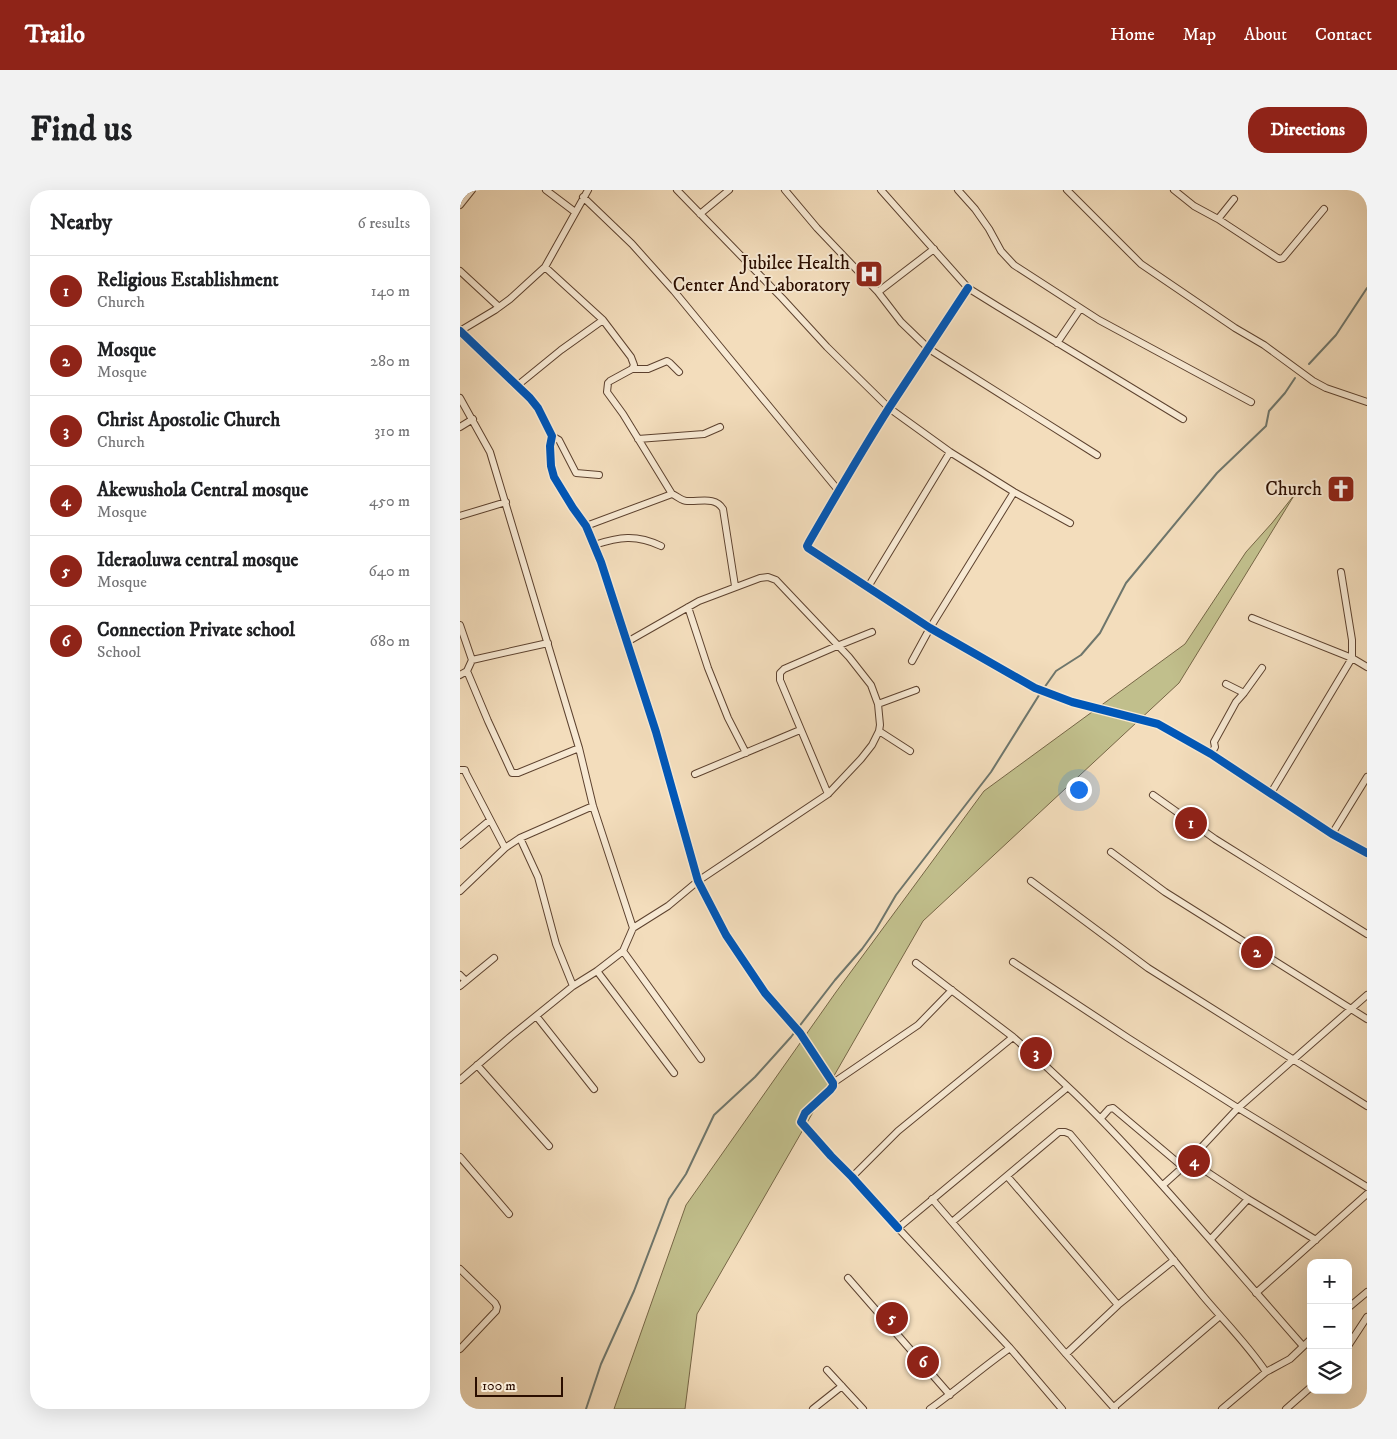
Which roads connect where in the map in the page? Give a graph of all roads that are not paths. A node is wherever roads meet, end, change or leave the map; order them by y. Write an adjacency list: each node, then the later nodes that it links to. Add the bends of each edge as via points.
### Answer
1 (472, 190): 13 (street)
2 (546, 190): 15 (street)
3 (588, 190): 11 (street)
4 (676, 190): 16 (street)
5 (728, 190): 16 (street)
6 (785, 190): 22 (street)
7 (881, 190): 18 (street)
8 (958, 190): 24 (street, via 975,208 1001,251 1014,265)
9 (1067, 190): 34 (street, via 1142,264 1313,381)
10 (1174, 190): 17 (street)
11 (583, 197): 15 (street); 45 (street, via 632,244 674,291)
12 (1234, 199): 17 (street)
13 (460, 205)
14 (1324, 209): 17 (street, via 1279,259)
15 (575, 212): 19 (street)
16 (700, 214): 35 (street)
17 (1218, 219)
18 (934, 249): 21 (street); 22 (street)
19 (545, 267): 23 (street); 25 (street)
20 (460, 270): 23 (street)
21 (968, 288): 27 (street); 28 (street)
22 (878, 292): 28 (street)
23 (499, 307): 26 (street)
24 (1080, 309): 27 (street); 33 (street)
25 (603, 320): 29 (street, via 631,357); 31 (street)
26 (460, 331): 31 (street)
27 (1058, 343): 37 (street)
28 (929, 349): 35 (street); 43 (street)
29 (632, 369): 30 (street, via 648,369 667,361); 41 (street, via 610,381 607,392)
30 (679, 372)
31 (518, 385): 40 (street, via 538,408)
32 (460, 398): 36 (street)
33 (1251, 402)
34 (1367, 402)
35 (889, 408): 42 (street); 45 (street)
36 (473, 419): 38 (street); 48 (street, via 490,452)
37 (1183, 419)
38 (460, 427)
39 (720, 427): 41 (street, via 704,434)
40 (552, 436): 44 (street, via 560,440 576,473); 51 (street, via 554,477)
41 (638, 439): 47 (street)
42 (950, 452): 46 (street); 56 (street)
43 (1098, 455)
44 (599, 475)
45 (838, 490): 56 (street, via 807,546)
46 (1014, 492): 50 (street); 60 (street)
47 (672, 494): 51 (street); 55 (street, via 685,501 709,500 720,504)
48 (506, 502): 49 (street); 62 (street)
49 (460, 516)
50 (1070, 522)
51 (586, 526): 52 (street)
52 (594, 545): 53 (street, via 631,537); 63 (street)
53 (660, 546)
54 (1341, 572): 65 (street)
55 (735, 586): 57 (street); 64 (street, via 760,578 776,580)
56 (868, 588): 60 (street)
57 (688, 607): 63 (street); 80 (street, via 708,668)
58 (1252, 618): 65 (street)
59 (460, 625): 66 (street)
60 (930, 628): 67 (street); 81 (street, via 1035,688 1072,702 1158,724)
61 (872, 632): 64 (street)
62 (548, 642): 66 (street); 78 (street)
63 (627, 642): 96 (street)
64 (837, 646): 75 (street, via 871,685); 76 (street, via 780,673)
65 (1352, 658): 68 (street); 85 (street)
66 (472, 660): 70 (street)
67 (912, 661)
68 (1367, 667)
69 (1262, 668): 74 (street)
70 (467, 671): 71 (street); 78 (street, via 512,773)
71 (460, 675)
72 (1226, 684): 74 (street)
73 (916, 690): 75 (street)
74 (1244, 693): 81 (street, via 1214,742)
75 (878, 704): 77 (street)
76 (800, 730): 80 (street); 86 (street)
77 (879, 731): 79 (street); 86 (street, via 861,759)
78 (579, 748): 88 (street)
79 (910, 751)
80 (746, 753): 83 (street)
81 (1212, 754): 85 (street)
82 (460, 770): 89 (street, via 465,770)
83 (696, 774)
84 (1367, 777): 90 (street)
85 (1271, 793): 90 (street)
86 (828, 794): 96 (street)
87 (1153, 795): 100 (street, via 1216,839)
88 (593, 806): 91 (street); 99 (street)
89 (490, 820): 92 (street); 93 (street)
90 (1332, 834): 95 (street)
91 (520, 838): 93 (street); 108 (street, via 538,877 556,944)
92 (460, 846)
93 (505, 848): 98 (street)
94 (1111, 852): 111 (street, via 1165,892)
95 (1367, 853)
96 (698, 880): 99 (street, via 668,906); 120 (street, via 726,935)
97 (1031, 881): 116 (street, via 1148,968)
98 (461, 887)
99 (633, 928): 101 (street)
100 (1367, 934)
101 (622, 951): 105 (street); 115 (street)
102 (494, 958): 107 (street)
103 (1013, 962): 124 (street)
104 (916, 963): 109 (street)
105 (597, 971): 108 (street); 118 (street)
106 (460, 975): 107 (street)
107 (463, 984)
108 (573, 986): 112 (street)
109 (952, 990): 114 (street); 120 (street, via 918,1025)
110 (1367, 995): 111 (street)
111 (1350, 1008): 113 (street); 116 (street)
112 (537, 1017): 117 (street); 122 (street)
113 (1367, 1019)
114 (1013, 1037): 121 (street); 131 (street, via 898,1131)
115 (701, 1059)
116 (1294, 1060): 123 (street); 124 (street)
117 (477, 1065): 119 (street); 126 (street)
118 (674, 1073)
119 (460, 1080)
120 (833, 1083): 131 (street, via 830,1090 805,1113 801,1122)
121 (1068, 1087): 125 (street); 135 (street)
122 (594, 1089)
123 (1367, 1106)
124 (1238, 1108): 128 (street); 133 (street)
125 (1101, 1118): 129 (street, via 1113,1108); 132 (street)
126 (549, 1146)
127 (460, 1157): 137 (street)
128 (1189, 1160): 129 (street); 136 (street)
129 (1183, 1166): 132 (street)
130 (1007, 1176): 138 (street); 142 (street, via 1059,1132 1070,1134); 147 (street)
131 (852, 1177): 139 (street)
132 (1163, 1185): 140 (street)
133 (1367, 1187)
134 (1367, 1194): 141 (street)
135 (932, 1198): 138 (street); 139 (street)
136 (1248, 1199): 140 (street); 141 (street)
137 (509, 1214)
138 (952, 1222): 156 (street)
139 (898, 1228): 154 (street)
140 (1211, 1240): 146 (street)
141 (1316, 1240): 146 (street)
142 (1174, 1260): 147 (street); 149 (street)
143 (460, 1269): 155 (street, via 496,1307 496,1311)
144 (848, 1278): 161 (street)
145 (1367, 1292): 148 (street)
146 (1256, 1293): 153 (street)
147 (1118, 1305): 156 (street)
148 (1352, 1305)
149 (1220, 1316): 158 (street); 163 (street)
150 (1367, 1317): 151 (street)
151 (1352, 1340)
152 (1307, 1342): 153 (street)
153 (1303, 1346): 158 (street)
154 (1010, 1348): 161 (street); 162 (street)
155 (460, 1349)
156 (1066, 1354): 163 (street)
157 (827, 1370): 159 (street)
158 (1266, 1372): 167 (street)
159 (842, 1386): 164 (street); 165 (street)
160 (1307, 1390): 168 (street)
161 (950, 1395): 166 (street)
162 (1060, 1408)
163 (1114, 1408)
164 (813, 1409)
165 (863, 1409)
166 (930, 1409)
167 (1222, 1409)
168 (1287, 1409)

